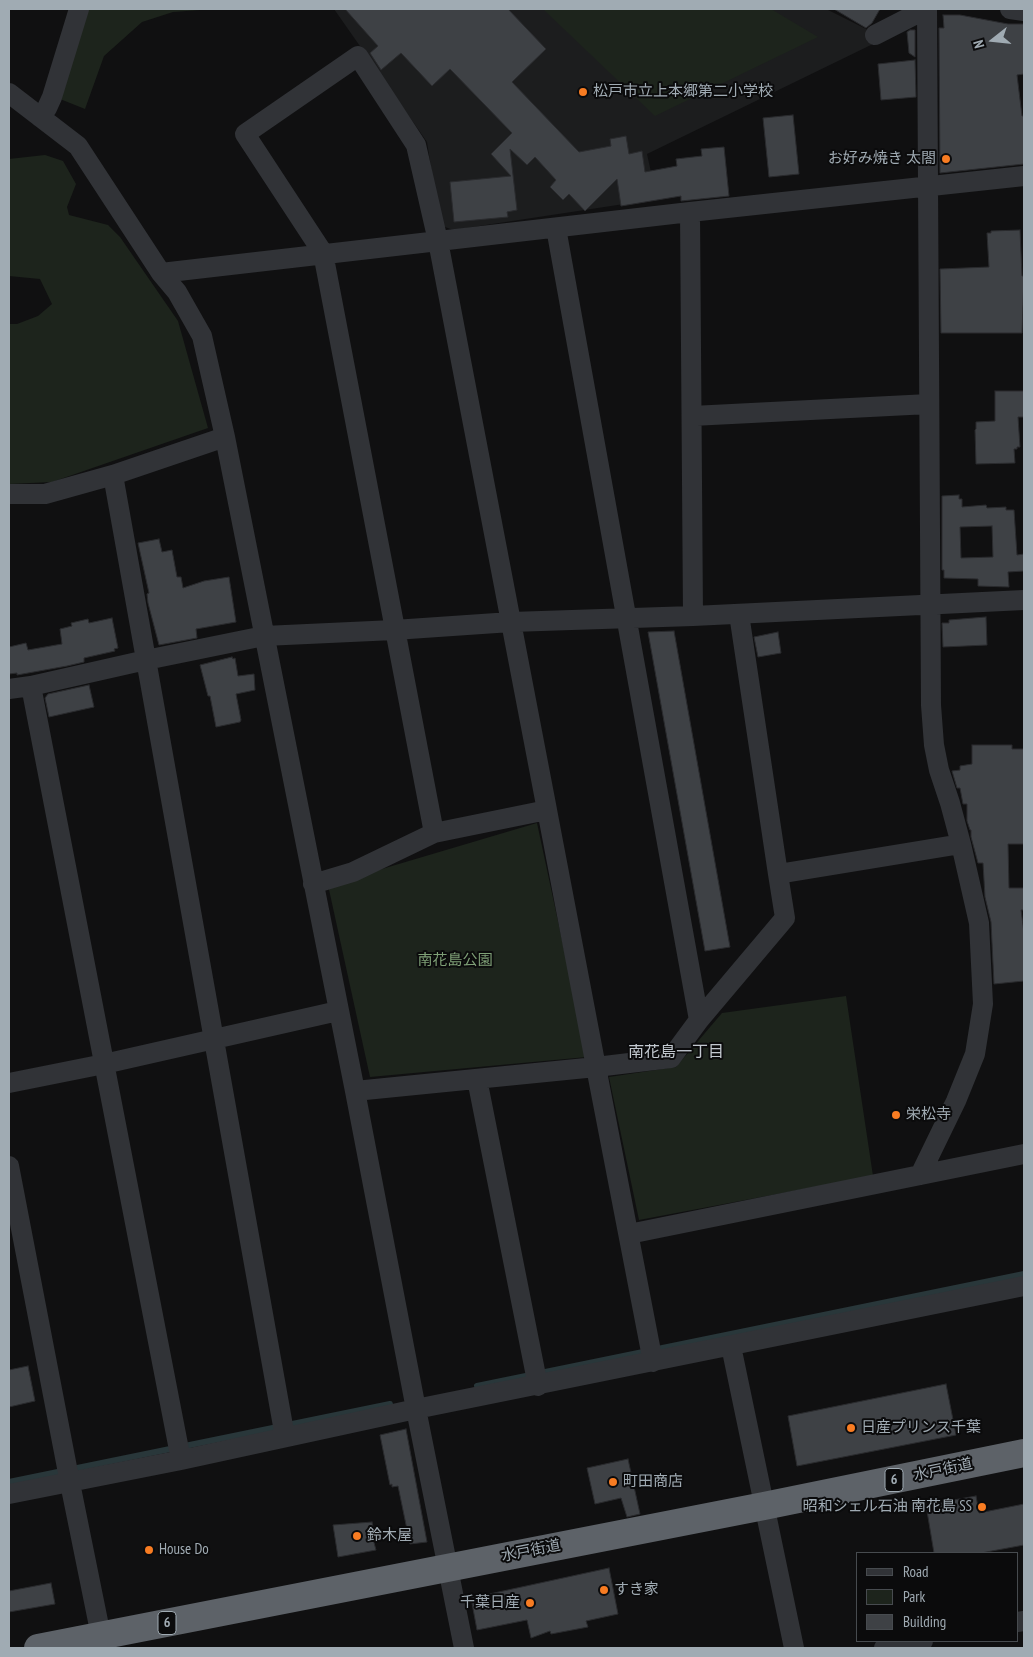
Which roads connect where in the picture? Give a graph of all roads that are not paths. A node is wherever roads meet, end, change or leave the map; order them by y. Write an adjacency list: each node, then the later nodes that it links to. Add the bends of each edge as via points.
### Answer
1 (79, 9): 7 (street, via 52,97)
2 (926, 9): 5 (street); 9 (street)
3 (1010, 9): 4 (street)
4 (1024, 10)
5 (875, 35)
6 (9, 93): 7 (street)
7 (40, 117): 14 (street, via 78,146)
8 (1024, 176): 9 (street)
9 (928, 186): 10 (street); 15 (street)
10 (690, 212): 11 (street); 16 (street)
11 (556, 228): 12 (street); 24 (street)
12 (438, 241): 13 (street); 13 (street, via 416,145 358,56 245,134); 25 (street)
13 (323, 253): 14 (street); 26 (street)
14 (161, 273): 17 (street, via 202,336)
15 (928, 404): 16 (street); 21 (street)
16 (692, 416): 23 (street)
17 (225, 437): 18 (street); 27 (street)
18 (113, 475): 19 (street, via 46,494); 28 (street)
19 (9, 494)
20 (1024, 600): 21 (street)
21 (930, 604): 22 (street); 33 (street, via 934,745)
22 (739, 614): 23 (street); 34 (street)
23 (693, 616): 24 (street)
24 (627, 619): 25 (street); 37 (street)
25 (511, 622): 26 (street); 31 (street)
26 (394, 630): 27 (street); 32 (street)
27 (264, 636): 28 (street); 35 (street)
28 (146, 660): 29 (street); 38 (street)
29 (31, 686): 30 (street); 39 (street)
30 (9, 689)
31 (547, 810): 32 (street); 40 (street)
32 (434, 833): 35 (street, via 353,872)
33 (961, 844): 34 (street); 46 (street, via 979,922 983,1004 975,1054)
34 (778, 874): 37 (street, via 785,918)
35 (313, 884): 36 (street)
36 (338, 1012): 38 (street); 43 (street)
37 (699, 1020): 40 (street, via 671,1058)
38 (213, 1039): 39 (street); 53 (street)
39 (104, 1064): 42 (street); 55 (street)
40 (596, 1067): 41 (street); 47 (street)
41 (478, 1079): 43 (street); 51 (street)
42 (9, 1083)
43 (355, 1091): 52 (street)
44 (1024, 1154): 46 (street)
45 (9, 1166): 56 (street)
46 (920, 1175): 47 (street)
47 (628, 1234): 50 (street)
48 (1024, 1286): 49 (street)
49 (731, 1346): 50 (street); 58 (street)
50 (653, 1362): 51 (street)
51 (538, 1386): 52 (street)
52 (416, 1410): 53 (street); 59 (street)
53 (285, 1437): 55 (street)
54 (1024, 1453): 58 (highway, 水戸街道 / 6)
55 (181, 1460): 56 (street)
56 (70, 1483): 57 (street); 60 (street)
57 (9, 1494)
58 (764, 1506): 59 (highway, 水戸街道 / 6); 65 (street)
59 (448, 1568): 60 (highway, 水戸街道 / 6); 64 (street)
60 (101, 1636): 62 (highway, 水戸街道 / 6)
61 (920, 1644): 66 (street)
62 (66, 1646): 63 (highway, 水戸街道 / 6)
63 (38, 1648)
64 (464, 1648)
65 (794, 1648)
66 (884, 1648)

